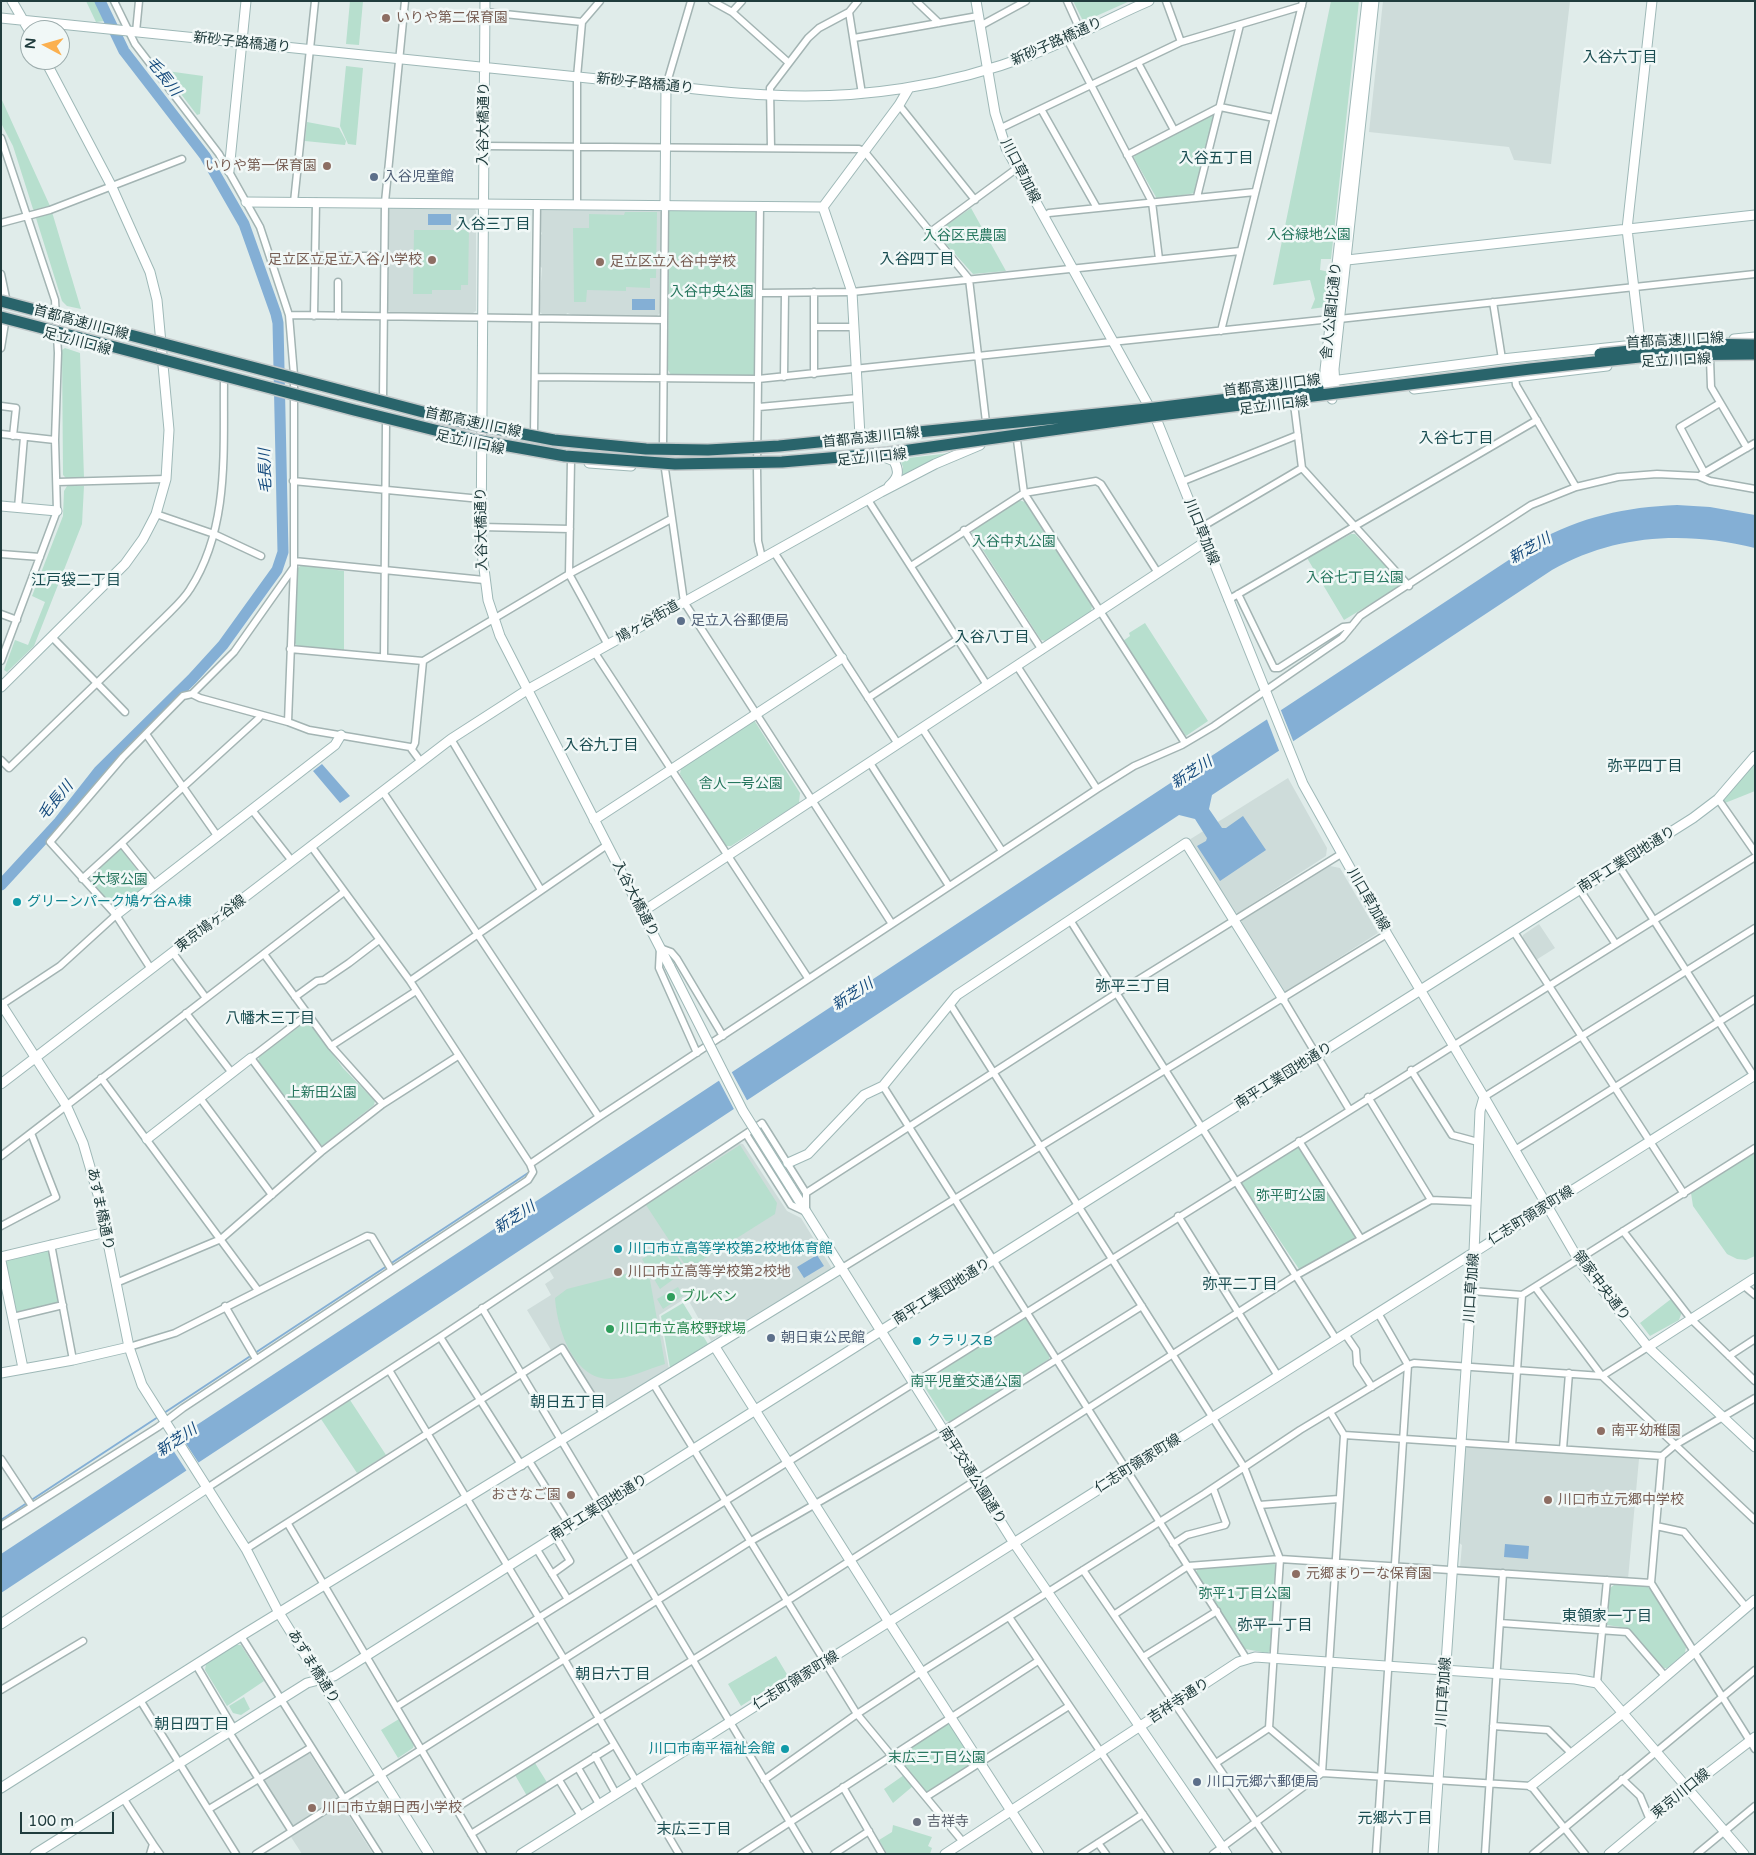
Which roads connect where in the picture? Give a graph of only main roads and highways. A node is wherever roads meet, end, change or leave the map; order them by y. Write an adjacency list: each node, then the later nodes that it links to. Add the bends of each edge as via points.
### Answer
1 (2, 301): 6 (highway, 首都高速川口線, bridge, via 461,422 606,446)
2 (2, 321): 5 (highway, 首都高速川口線, bridge)
3 (1755, 345): 6 (highway, 首都高速川口線, bridge, via 1657,347 1147,409 779,446)
4 (1755, 354): 5 (highway, 首都高速川口線, bridge, via 1658,355 1171,414 888,453 773,462 675,464 565,456 475,440)
5 (354, 410): 6 (highway, bridge, via 461,433 565,450 668,458 781,457 1006,430 780,452 727,454)
6 (675, 450)

